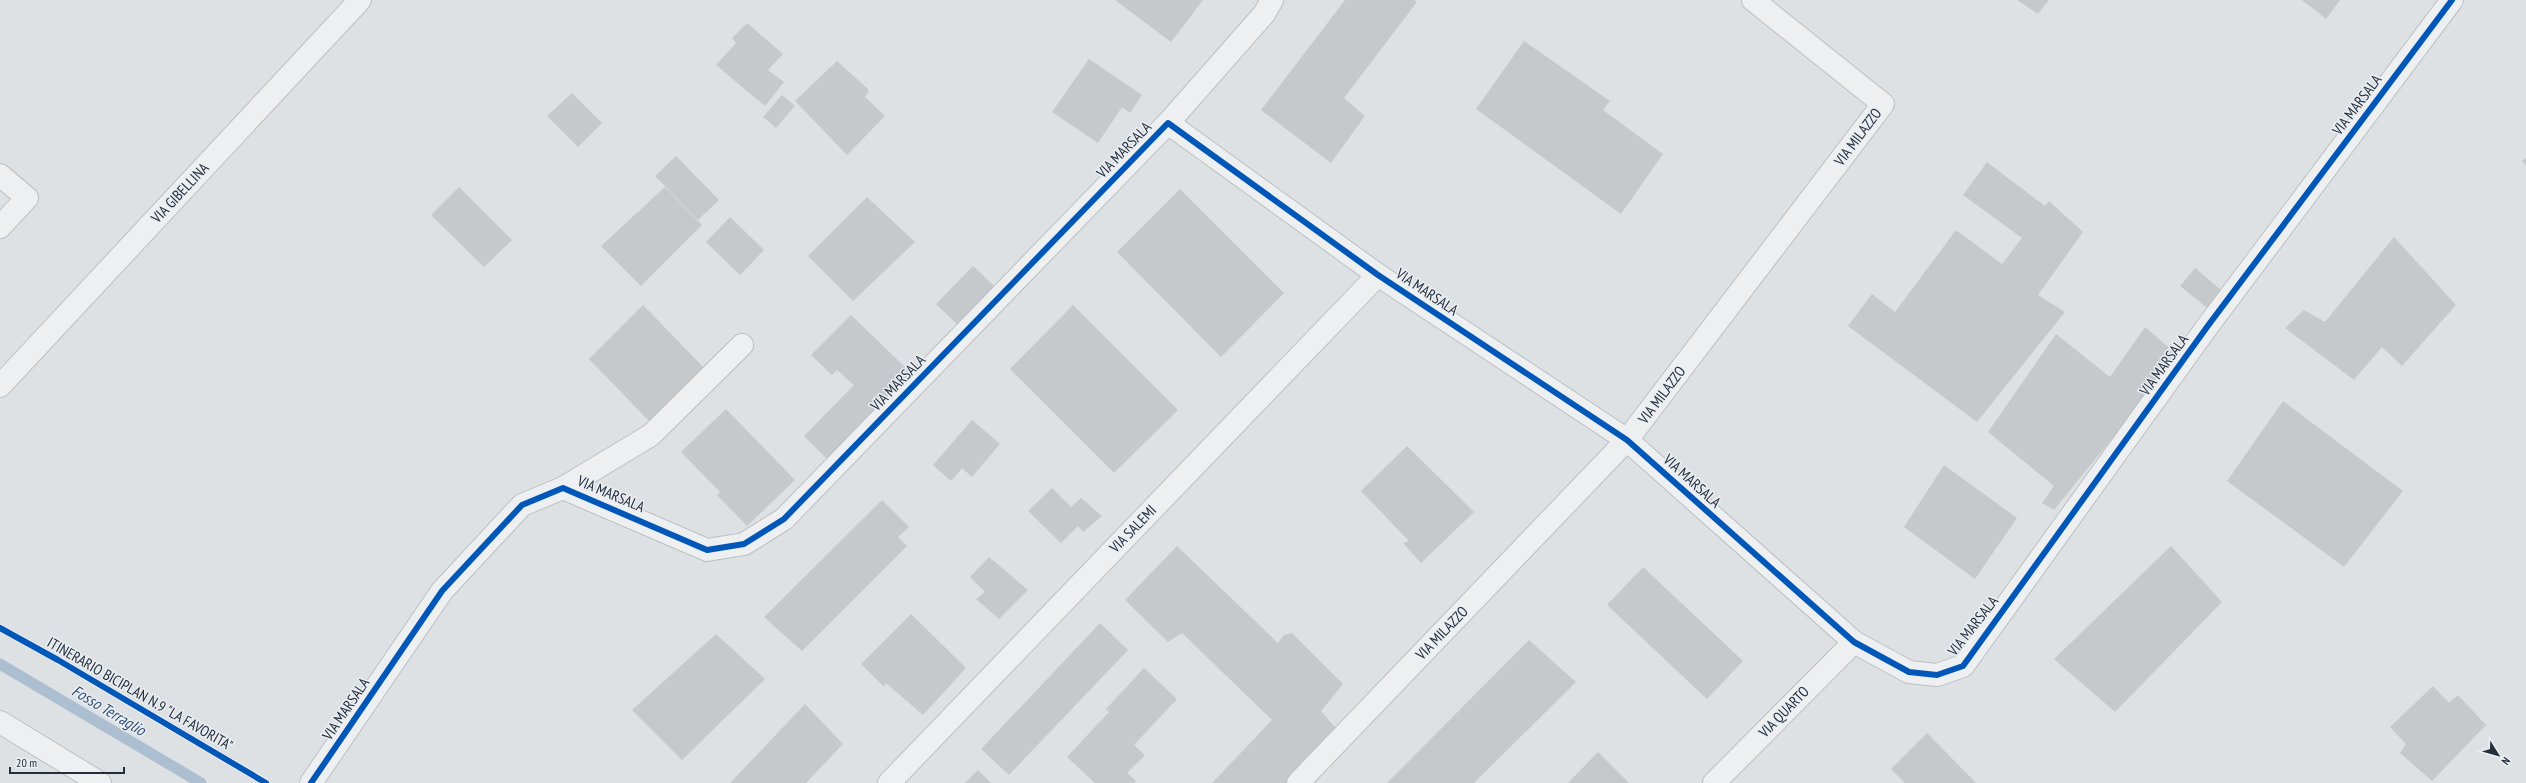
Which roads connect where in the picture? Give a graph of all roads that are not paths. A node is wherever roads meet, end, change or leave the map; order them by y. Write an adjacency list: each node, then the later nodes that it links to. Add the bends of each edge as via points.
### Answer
1 (360, 0): 10 (street, VIA GIBELLINA)
2 (1272, 0): 5 (street, VIA MARSALA, via 1264,14)
3 (1753, 0): 11 (street, VIA MILAZZO, via 1883,104)
4 (2452, 0): 13 (street, VIA MARSALA, via 2207,327 1962,666 1937,675 1909,672)
5 (1168, 123): 8 (street, VIA MARSALA); 12 (street, VIA MARSALA, via 784,519 744,544 707,550)
6 (0, 175): 7 (street, via 27,198)
7 (0, 227)
8 (1378, 275): 11 (street, VIA MARSALA); 17 (street, VIA SALEMI)
9 (742, 345): 12 (street, VIA MARSALA, via 651,435)
10 (0, 386)
11 (1627, 440): 13 (street, VIA MARSALA); 18 (street, VIA MILAZZO)
12 (564, 488): 16 (street, VIA MARSALA, via 522,505 442,591)
13 (1854, 642): 19 (street, VIA QUARTO)
14 (0, 722): 15 (street)
15 (100, 783)
16 (311, 783)
17 (889, 783)
18 (1298, 783)
19 (1714, 783)

